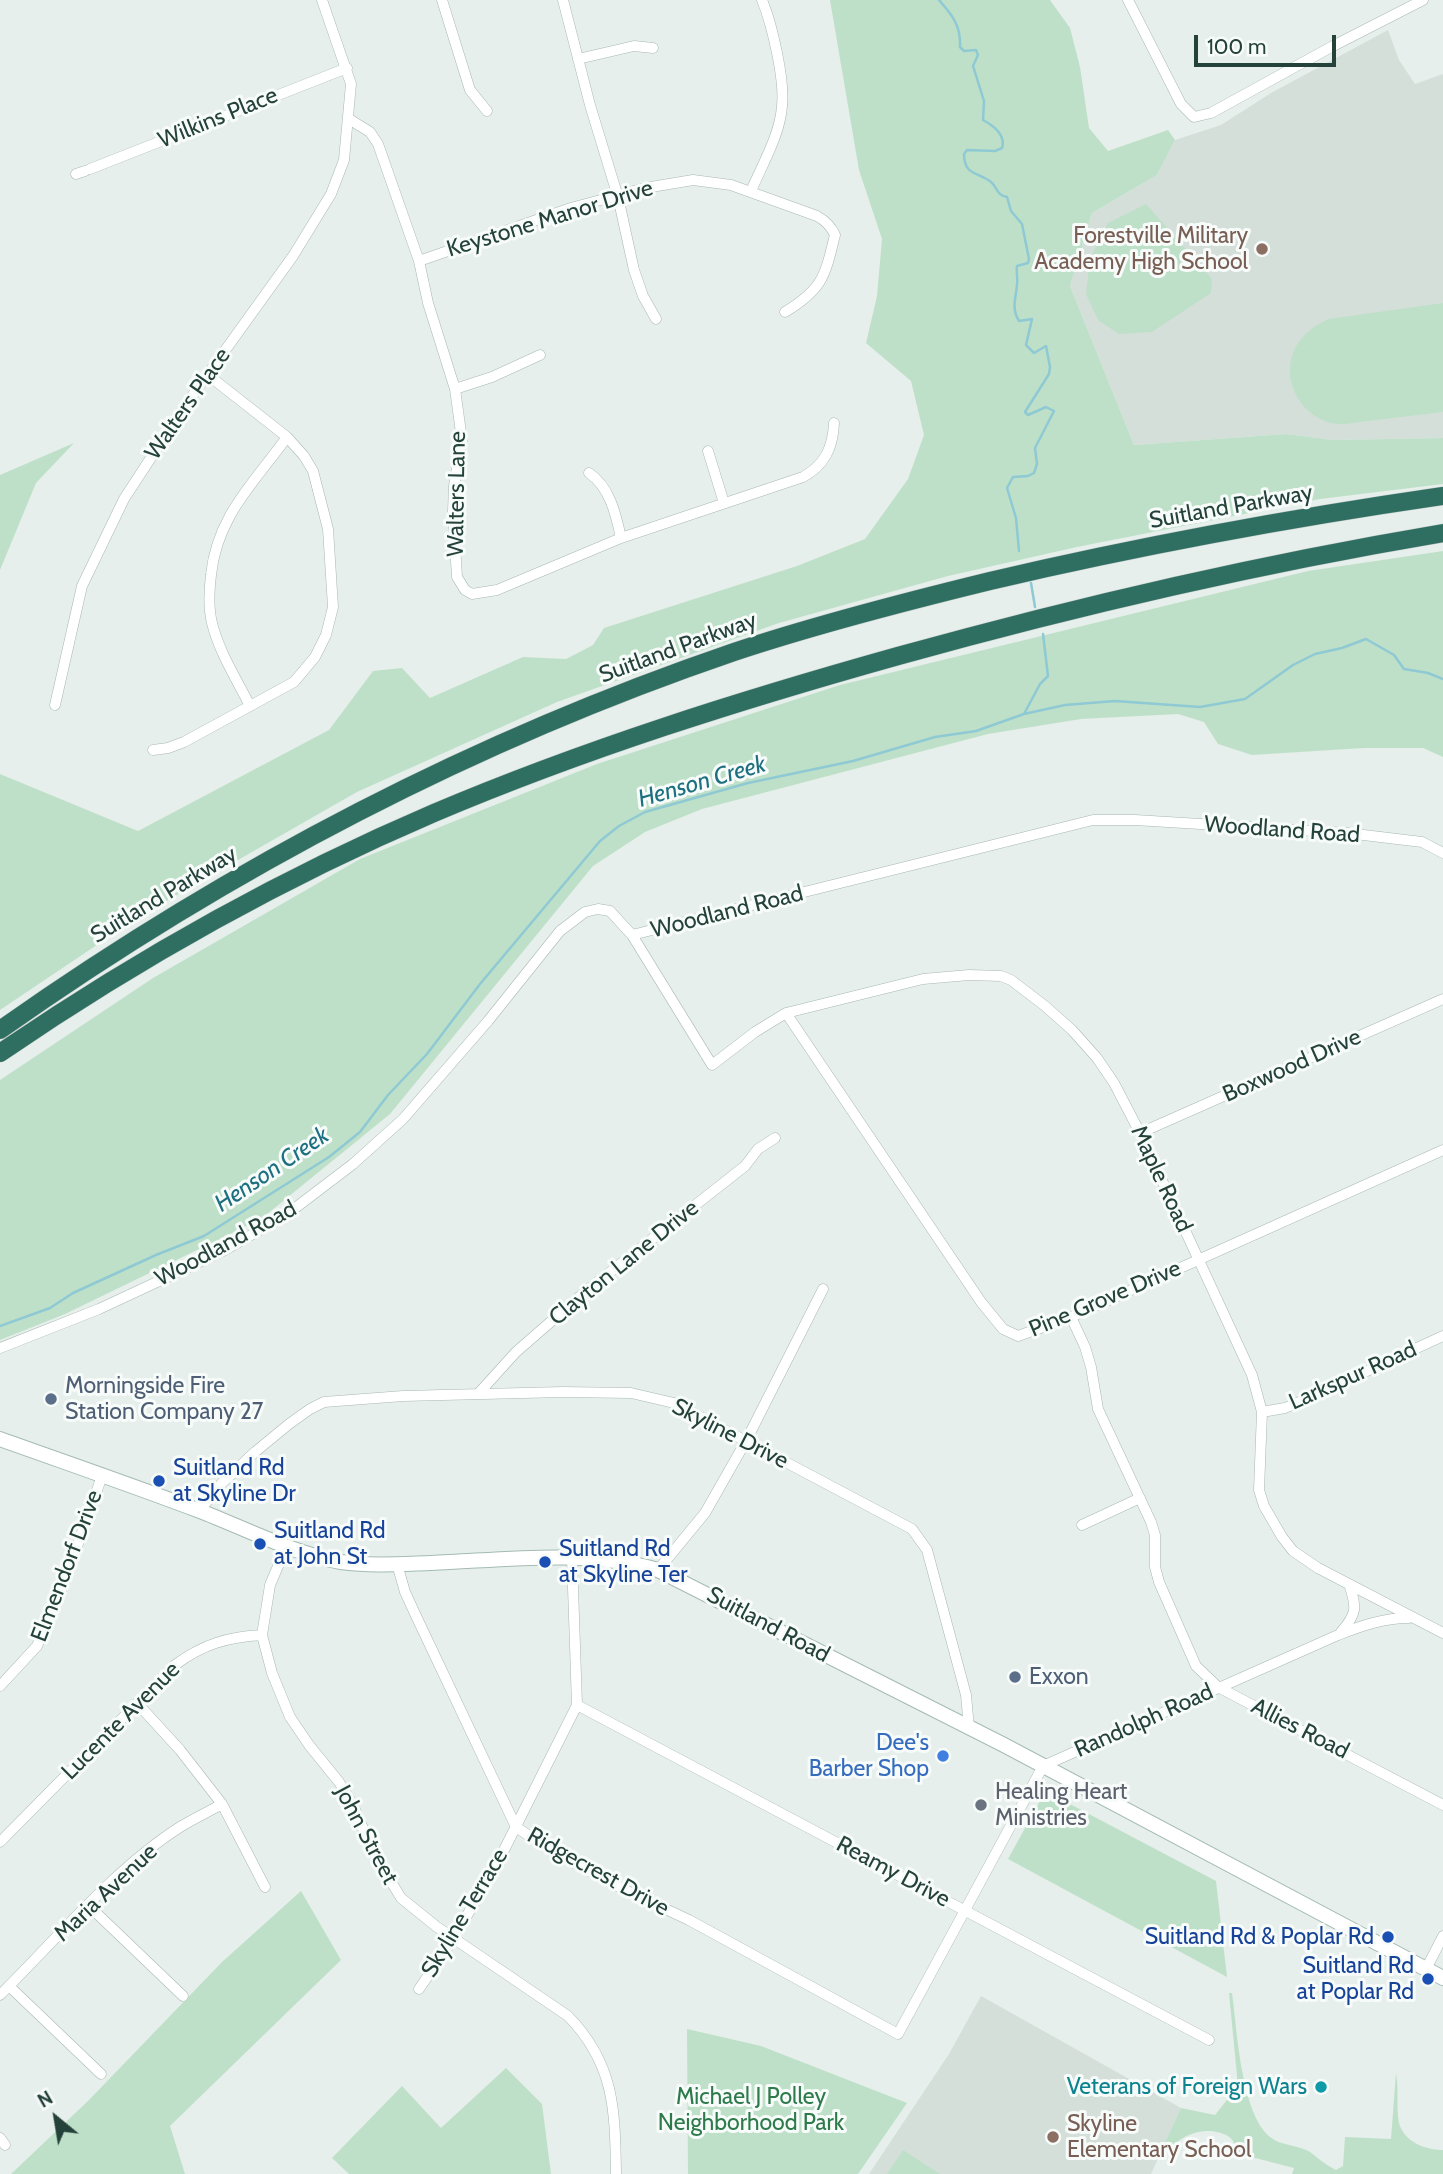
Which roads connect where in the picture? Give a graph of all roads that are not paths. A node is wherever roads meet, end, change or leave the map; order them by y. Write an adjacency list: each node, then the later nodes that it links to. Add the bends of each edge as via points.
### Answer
1 (322, 0): 9 (street)
2 (442, 0): 10 (street, via 470,90)
3 (563, 0): 8 (street)
4 (762, 0): 13 (street, via 782,105 776,132)
5 (1128, 0): 6 (street, via 1181,104 1194,117 1211,113)
6 (1423, 0)
7 (653, 48): 8 (street, via 634,46)
8 (578, 59): 14 (street)
9 (347, 68): 11 (street); 12 (street, Wilkins Place)
10 (487, 111)
11 (349, 118): 15 (street, Walters Lane, via 370,132 378,144); 19 (street, Walters Place, via 344,160 331,194)
12 (84, 172)
13 (751, 191): 14 (street, Keystone Manor Drive, via 694,180); 16 (street, Keystone Manor Drive, via 825,220 835,235 822,280 805,300)
14 (618, 197): 15 (street, Keystone Manor Drive, via 540,218); 17 (street, via 638,283)
15 (419, 261): 20 (street, Walters Lane)
16 (785, 312)
17 (656, 319)
18 (540, 355): 20 (street)
19 (208, 375): 22 (street); 29 (street, Walters Place, via 124,499 82,586)
20 (455, 389): 28 (street, Walters Lane, via 462,440 453,512 457,577 465,590 472,594 497,590)
21 (834, 423): 26 (street, Walters Lane, via 828,453 815,470 787,484)
22 (287, 437): 30 (street, via 239,499 223,526 212,563 213,625); 30 (street, via 313,471 319,493 328,529 333,607 326,635 306,668 294,682)
23 (708, 451): 26 (street)
24 (589, 472): 28 (street, via 603,486)
25 (1443, 496): 36 (highway, Suitland Parkway, via 1239,529 1027,573 839,620 673,674 500,743 324,830 153,928)
26 (724, 503): 28 (street, Walters Lane)
27 (1443, 533): 37 (highway, Suitland Parkway, via 1266,566 1029,621 829,676 594,751 432,814 307,872 156,954)
28 (621, 538)
29 (55, 705)
30 (250, 706): 31 (street, via 184,742)
31 (153, 750)
32 (1443, 853): 33 (street, Woodland Road, via 1422,842 1347,833 1093,820)
33 (632, 935): 35 (street, Maple Road, via 712,1065); 47 (street, Woodland Road, via 610,911 598,909 577,916 403,1119 286,1215 160,1281)
34 (1443, 999): 40 (street, Boxwood Drive)
35 (786, 1013): 40 (street, Maple Road, via 923,979 1001,976 1036,998 1080,1040 1114,1083); 45 (street, Pine Grove Drive, via 1003,1329 1018,1336)
36 (0, 1030)
37 (25, 1036): 38 (highway, Suitland Parkway); 39 (highway)
38 (0, 1054)
39 (0, 1059)
40 (1140, 1133): 43 (street, Maple Road)
41 (775, 1138): 48 (street, Clayton Lane Drive, via 586,1291 516,1352)
42 (1443, 1150): 43 (street, Pine Grove Drive)
43 (1198, 1259): 45 (street, Pine Grove Drive); 49 (street, Maple Road, via 1252,1375)
44 (823, 1289): 51 (street)
45 (1070, 1317): 53 (street, Allies Road, via 1091,1367 1098,1409)
46 (1443, 1336): 49 (street, Larkspur Road, via 1285,1408)
47 (0, 1348)
48 (478, 1394): 51 (street, Skyline Drive, via 631,1393 674,1403); 54 (street, Skyline Drive, via 324,1402 255,1452)
49 (1262, 1412): 60 (street, Maple Road, via 1259,1490 1264,1506 1293,1550)
50 (0, 1439): 52 (main road, Suitland Road)
51 (746, 1441): 59 (street, via 705,1513); 71 (street, Skyline Drive, via 912,1529 920,1538 966,1696)
52 (102, 1476): 54 (main road, Suitland Road); 66 (street, Elmendorf Drive, via 37,1646)
53 (1140, 1498): 55 (street); 68 (street, Allies Road, via 1154,1535 1160,1582 1196,1666)
54 (199, 1511): 56 (main road, Suitland Road)
55 (1082, 1525)
56 (287, 1545): 58 (main road, Suitland Road, via 339,1561); 63 (street, John Street, via 270,1585)
57 (572, 1558): 58 (main road, Suitland Road); 59 (main road, Suitland Road, via 620,1561); 70 (street, Skyline Terrace)
58 (397, 1564): 75 (street, Ridgecrest Drive, via 405,1592)
59 (658, 1570): 71 (main road, Suitland Road)
60 (1349, 1584): 61 (street, Maple Road); 64 (street, via 1355,1611)
61 (1413, 1618): 62 (street, Maple Road); 64 (street, Randolph Road, via 1393,1618)
62 (1443, 1633)
63 (262, 1635): 69 (street, Lucente Avenue, via 225,1639 192,1652); 81 (street, John Street, via 290,1717 339,1782 388,1878 401,1898)
64 (1338, 1635): 68 (street, Randolph Road)
65 (0, 1667): 66 (street)
66 (11, 1674): 67 (street, Elmendorf Drive)
67 (0, 1686)
68 (1218, 1687): 72 (street, Randolph Road); 74 (street, Allies Road)
69 (137, 1703): 73 (street); 76 (street, Lucente Avenue)
70 (578, 1704): 75 (street, Skyline Terrace); 79 (street, Reamy Drive)
71 (969, 1728): 72 (main road, Suitland Road)
72 (1044, 1766): 79 (street); 82 (main road, Suitland Road)
73 (222, 1804): 77 (street); 78 (street, Maria Avenue, via 178,1828)
74 (1443, 1805)
75 (516, 1827): 79 (street, Ridgecrest Drive, via 554,1852 898,2034); 81 (street, Skyline Terrace)
76 (0, 1842)
77 (265, 1887)
78 (89, 1906): 84 (street, Maria Avenue); 87 (street)
79 (964, 1910): 88 (street, Reamy Drive)
80 (1443, 1936): 82 (street)
81 (454, 1938): 85 (street, Skyline Terrace); 90 (street, John Street, via 568,2016 582,2031 612,2095)
82 (1426, 1969): 83 (main road, Suitland Road)
83 (1443, 1978)
84 (9, 1986): 86 (street, Maria Avenue); 89 (street)
85 (419, 1989)
86 (0, 1995)
87 (183, 1996)
88 (1209, 2040)
89 (101, 2074)
90 (615, 2174)

